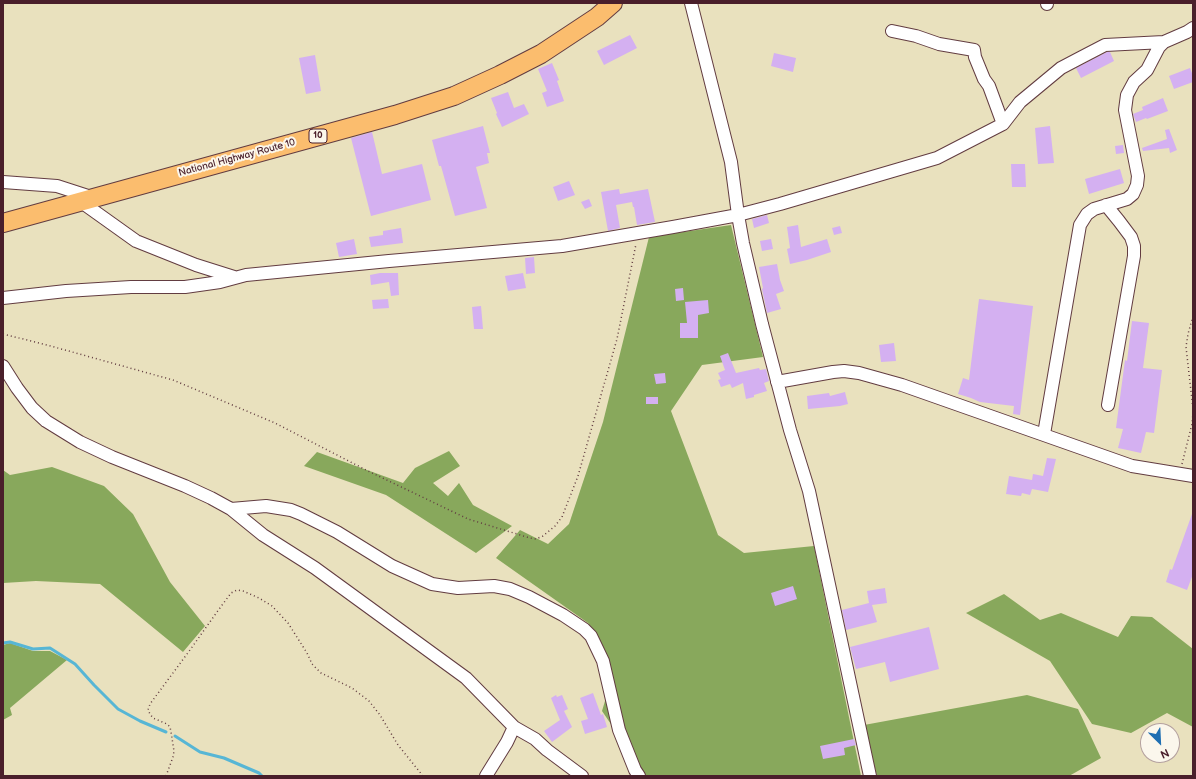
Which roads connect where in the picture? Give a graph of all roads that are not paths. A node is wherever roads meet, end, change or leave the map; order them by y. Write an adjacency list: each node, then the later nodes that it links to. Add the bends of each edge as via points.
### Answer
1 (613, 3): 8 (highway, National Highway Route 10 / 10, via 541,54 454,96 395,115)
2 (691, 3): 10 (street, via 731,162)
3 (1193, 28): 5 (street)
4 (892, 31): 6 (street, via 939,44 974,50)
5 (1164, 42): 6 (street, via 1105,45 1061,68 1020,102); 9 (street, via 1147,70 1134,82 1127,95 1125,110 1138,176 1137,185 1127,199)
6 (1003, 124): 10 (street, via 937,158)
7 (3, 182): 8 (street, via 57,186)
8 (87, 200): 11 (highway, National Highway Route 10 / 10); 12 (street, via 118,230 136,241 196,266)
9 (1106, 205): 16 (street, via 1131,237 1134,246); 17 (street, via 1087,214 1080,225)
10 (738, 215): 12 (street, via 562,246); 15 (street)
11 (3, 223)
12 (234, 278): 13 (street, via 185,287 66,291)
13 (3, 298)
14 (3, 366): 19 (street, via 32,408 46,421 80,442 185,486)
15 (777, 382): 17 (street, via 833,372 858,373 902,385); 24 (street, via 810,491)
16 (1108, 405)
17 (1044, 434): 18 (street, via 1132,466)
18 (1193, 476)
19 (231, 509): 20 (street, via 263,535 315,568 466,678); 23 (street, via 266,506 291,510 337,532 392,566 432,584 458,588 494,586 510,589 563,615 591,636 603,661 619,730)
20 (514, 727): 21 (street, via 508,742); 22 (street, via 535,739)
21 (486, 776)
22 (582, 776)
23 (639, 776)
24 (870, 776)

